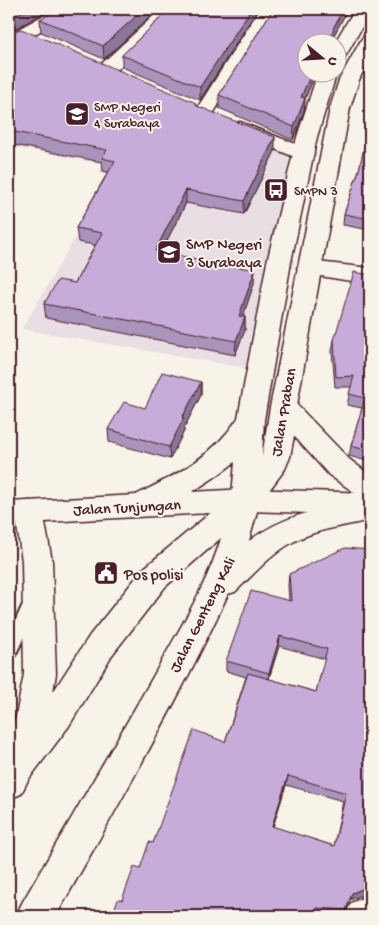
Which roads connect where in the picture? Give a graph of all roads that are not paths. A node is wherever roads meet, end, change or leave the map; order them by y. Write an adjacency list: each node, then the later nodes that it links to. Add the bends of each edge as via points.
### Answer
1 (66, 9): 5 (main road)
2 (171, 9): 8 (main road, via 98,67)
3 (269, 9): 11 (main road)
4 (364, 9): 6 (main road)
5 (29, 35)
6 (346, 40)
7 (370, 40): 13 (main road, Jalan Praban, via 349,80 340,108)
8 (124, 78)
9 (325, 82): 12 (main road, Jalan Praban)
10 (187, 105): 11 (main road)
11 (204, 113): 12 (main road)
12 (304, 154): 16 (main road, Jalan Praban, via 279,262)
13 (309, 268): 14 (main road); 15 (main road, Jalan Praban)
14 (370, 276)
15 (283, 407): 17 (main road, via 339,467); 18 (main road, Jalan Praban, via 276,456 271,468)
16 (251, 420): 18 (main road, Jalan Praban); 20 (main road, via 232,447 212,463 184,483)
17 (370, 490)
18 (246, 500): 19 (main road, Jalan Tunjungan); 20 (main road, Jalan Tunjungan); 23 (main road, Jalan Genteng Kali, via 231,555); 26 (main road, Jalan Genteng Kali, via 154,578 101,645)
19 (370, 504)
20 (142, 505): 22 (main road, Jalan Tunjungan)
21 (370, 509): 23 (main road, via 285,532 265,545)
22 (19, 513): 24 (main road, via 37,561)
23 (216, 591): 28 (main road, Jalan Genteng Kali)
24 (37, 593): 25 (lane); 26 (main road, via 40,674 32,716)
25 (9, 651)
26 (13, 775)
27 (370, 914): 29 (main road)
28 (35, 916)
29 (364, 916)

